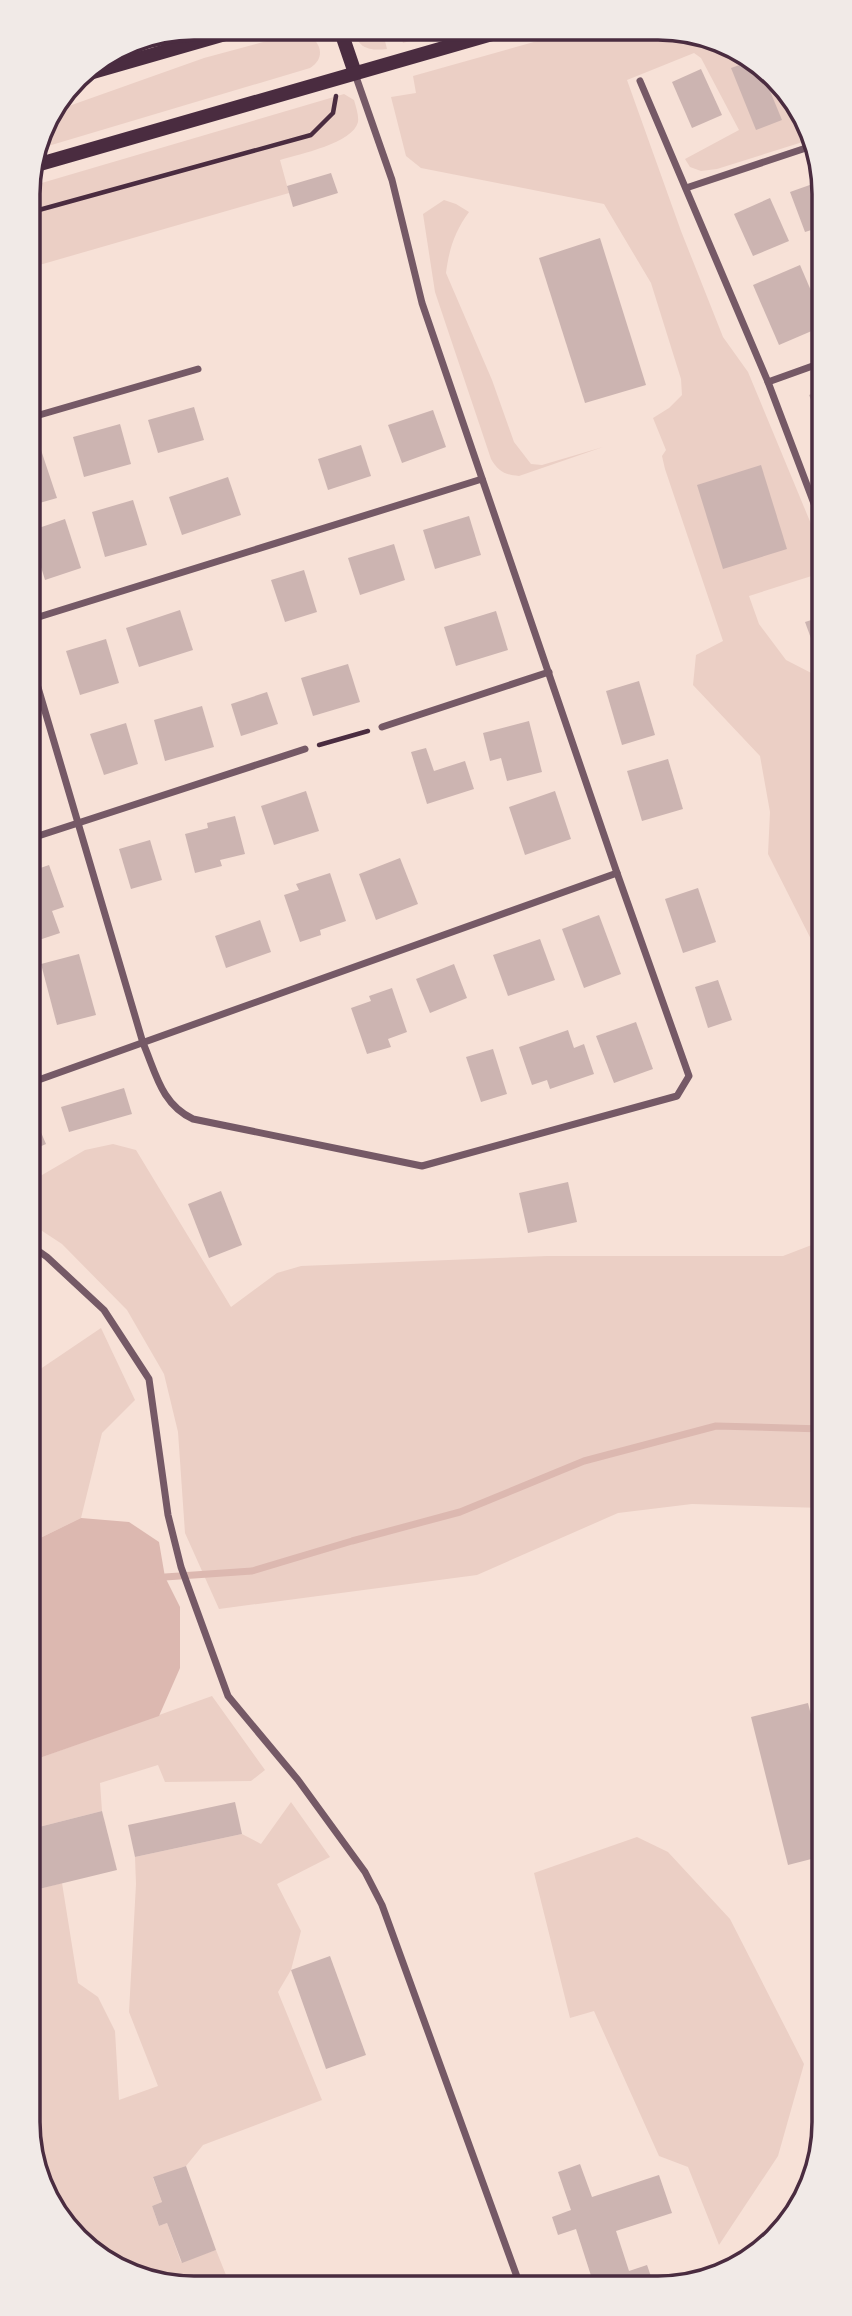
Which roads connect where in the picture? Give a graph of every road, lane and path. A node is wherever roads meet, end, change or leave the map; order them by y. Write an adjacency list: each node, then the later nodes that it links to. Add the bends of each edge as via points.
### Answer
1 (205, 40): 4 (main road)
2 (344, 40): 5 (main road)
3 (471, 40): 5 (main road)
4 (106, 68)
5 (355, 73): 6 (main road); 16 (street, via 392,180 422,303)
6 (339, 78): 9 (main road); 11 (path, via 333,113 311,135)
7 (640, 81): 10 (street)
8 (805, 148): 10 (street)
9 (43, 163)
10 (686, 188): 14 (street)
11 (41, 209)
12 (812, 366): 14 (street)
13 (198, 369): 15 (street)
14 (768, 382): 17 (street)
15 (41, 415)
16 (482, 479): 18 (street); 19 (street)
17 (812, 498)
18 (41, 616)
19 (549, 672): 21 (street); 25 (street)
20 (41, 697): 23 (street)
21 (382, 727): 22 (path)
22 (305, 749): 23 (street)
23 (78, 824): 24 (street); 26 (street)
24 (41, 835)
25 (617, 873): 26 (street); 26 (street, via 689,1076 677,1096 422,1166 193,1119 168,1101)
26 (143, 1043): 27 (street)
27 (41, 1079)
28 (40, 1252): 29 (street, via 104,1310 149,1379 167,1515 228,1696 313,1801 365,1872 382,1905)
29 (517, 2276)

